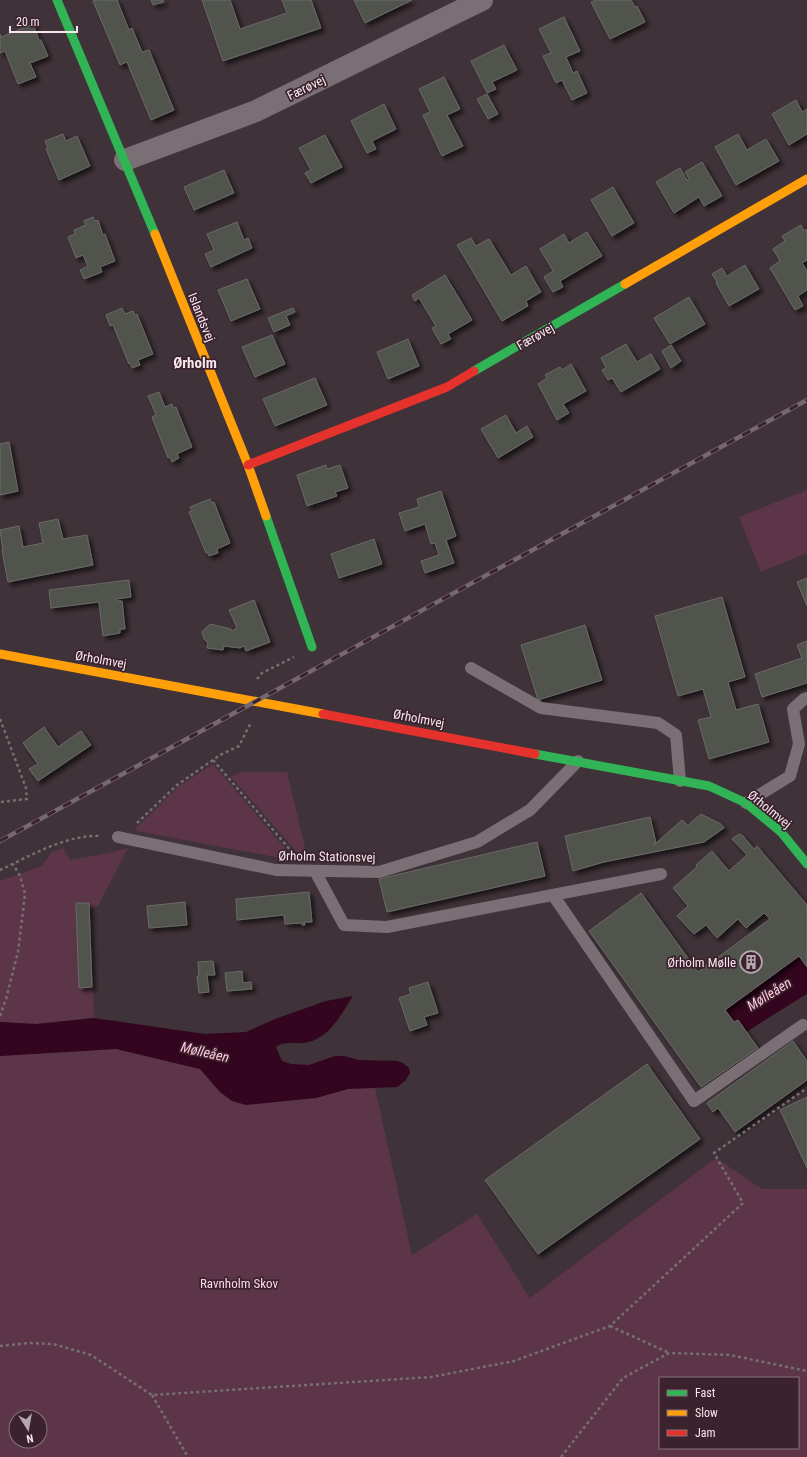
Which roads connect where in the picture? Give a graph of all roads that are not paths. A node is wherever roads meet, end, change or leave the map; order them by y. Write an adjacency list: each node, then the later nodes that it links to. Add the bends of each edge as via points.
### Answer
1 (57, 0): 3 (street, Islandsvej)
2 (482, 0): 3 (street, Færøvej, via 256,111)
3 (125, 160): 5 (street, Islandsvej)
4 (807, 179): 5 (street, Færøvej, via 447,387)
5 (248, 465): 6 (street, Islandsvej)
6 (312, 647)
7 (0, 654): 10 (street, Ørholmvej)
8 (470, 668): 11 (lane, via 541,708 658,723 676,735)
9 (807, 698): 12 (lane, via 793,709 799,744 790,776)
10 (578, 761): 11 (street, Ørholmvej); 15 (lane, Ørholm Stationsvej, via 530,810 477,842 379,872)
11 (680, 781): 12 (street, Ørholmvej, via 709,786)
12 (746, 803): 14 (street, Ørholmvej, via 781,832)
13 (118, 837): 15 (lane, Ørholm Stationsvej, via 276,870)
14 (807, 864)
15 (315, 871): 17 (lane, via 344,925 387,927)
16 (661, 874): 17 (lane)
17 (553, 895): 18 (lane, via 694,1101)
18 (803, 1025)

